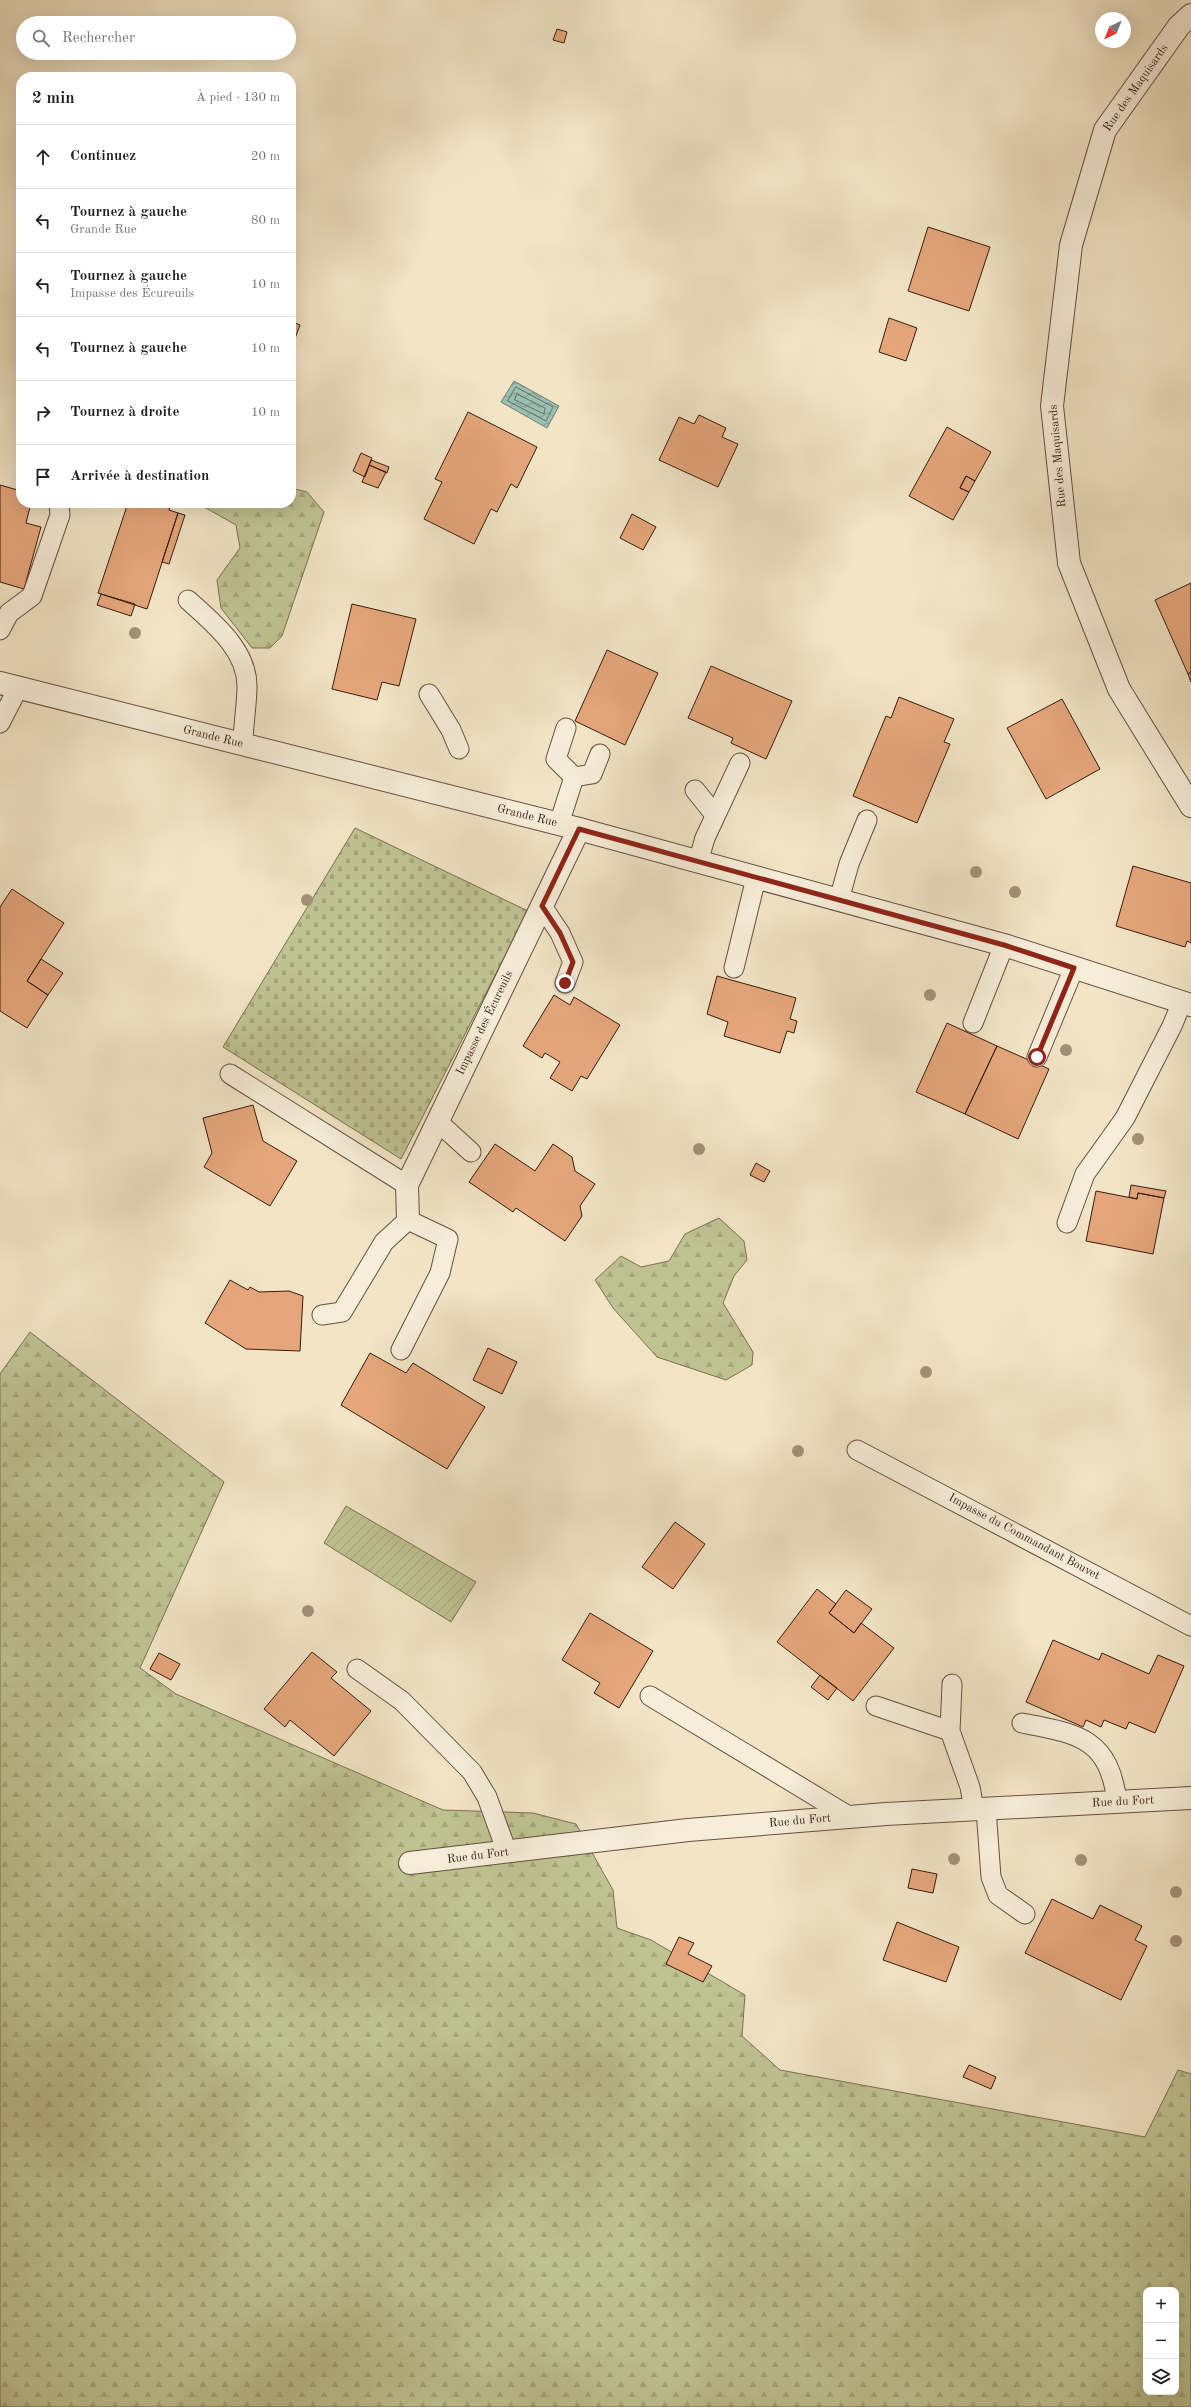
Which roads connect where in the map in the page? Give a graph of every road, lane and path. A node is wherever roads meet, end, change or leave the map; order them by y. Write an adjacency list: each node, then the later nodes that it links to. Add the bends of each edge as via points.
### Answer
1 (1191, 15): 15 (street, Rue des Maquisards, via 1179,26 1105,130 1071,245 1052,406 1069,563 1119,689)
2 (59, 508): 4 (lane, via 60,515 32,596 9,613)
3 (188, 600): 9 (lane, via 226,635 241,662 247,685)
4 (0, 630)
5 (9, 686): 7 (lane); 9 (street, Grande Rue)
6 (429, 694): 10 (lane, via 451,730)
7 (0, 723)
8 (566, 728): 13 (lane, via 556,759)
9 (243, 744): 18 (street, Grande Rue)
10 (459, 749)
11 (600, 754): 13 (lane, via 592,774)
12 (740, 764): 16 (lane)
13 (574, 777): 18 (lane)
14 (695, 790): 16 (lane)
15 (1191, 806)
16 (715, 815): 19 (lane)
17 (868, 820): 21 (lane, via 849,864)
18 (569, 827): 19 (street, Grande Rue); 22 (street, Impasse des Écureuils)
19 (698, 862): 20 (street, Grande Rue)
20 (756, 878): 21 (street, Grande Rue); 24 (lane)
21 (839, 900): 23 (street, Grande Rue)
22 (542, 906): 26 (lane, via 560,933 573,962); 31 (street, Impasse des Écureuils)
23 (1004, 945): 25 (street, Grande Rue); 28 (lane)
24 (734, 968)
25 (1074, 968): 27 (street, Grande Rue); 29 (lane)
26 (565, 983)
27 (1186, 1003): 35 (lane, via 1125,1118 1085,1174)
28 (973, 1023)
29 (1037, 1057)
30 (230, 1074): 33 (lane)
31 (438, 1122): 32 (lane); 33 (street, Impasse des Écureuils)
32 (470, 1152)
33 (407, 1185): 34 (street, Impasse des Écureuils)
34 (408, 1220): 36 (lane, via 384,1242 342,1312); 37 (lane, via 448,1239 440,1273)
35 (1067, 1223)
36 (322, 1315)
37 (402, 1350)
38 (857, 1450): 39 (lane, Impasse du Commandant Bouvet)
39 (1191, 1626)
40 (357, 1669): 50 (lane, via 402,1701 472,1772 487,1797)
41 (952, 1684): 45 (lane)
42 (650, 1696): 49 (lane)
43 (876, 1706): 45 (lane)
44 (1022, 1723): 47 (lane, via 1056,1730 1087,1742 1104,1756)
45 (950, 1732): 48 (lane)
46 (1191, 1798): 47 (street, Rue du Fort)
47 (1117, 1802): 48 (street, Rue du Fort)
48 (980, 1809): 49 (street, Rue du Fort); 52 (lane, via 991,1877 998,1895)
49 (850, 1817): 50 (street, Rue du Fort, via 688,1830)
50 (507, 1852): 51 (street, Rue du Fort)
51 (410, 1863)
52 (1025, 1914)

